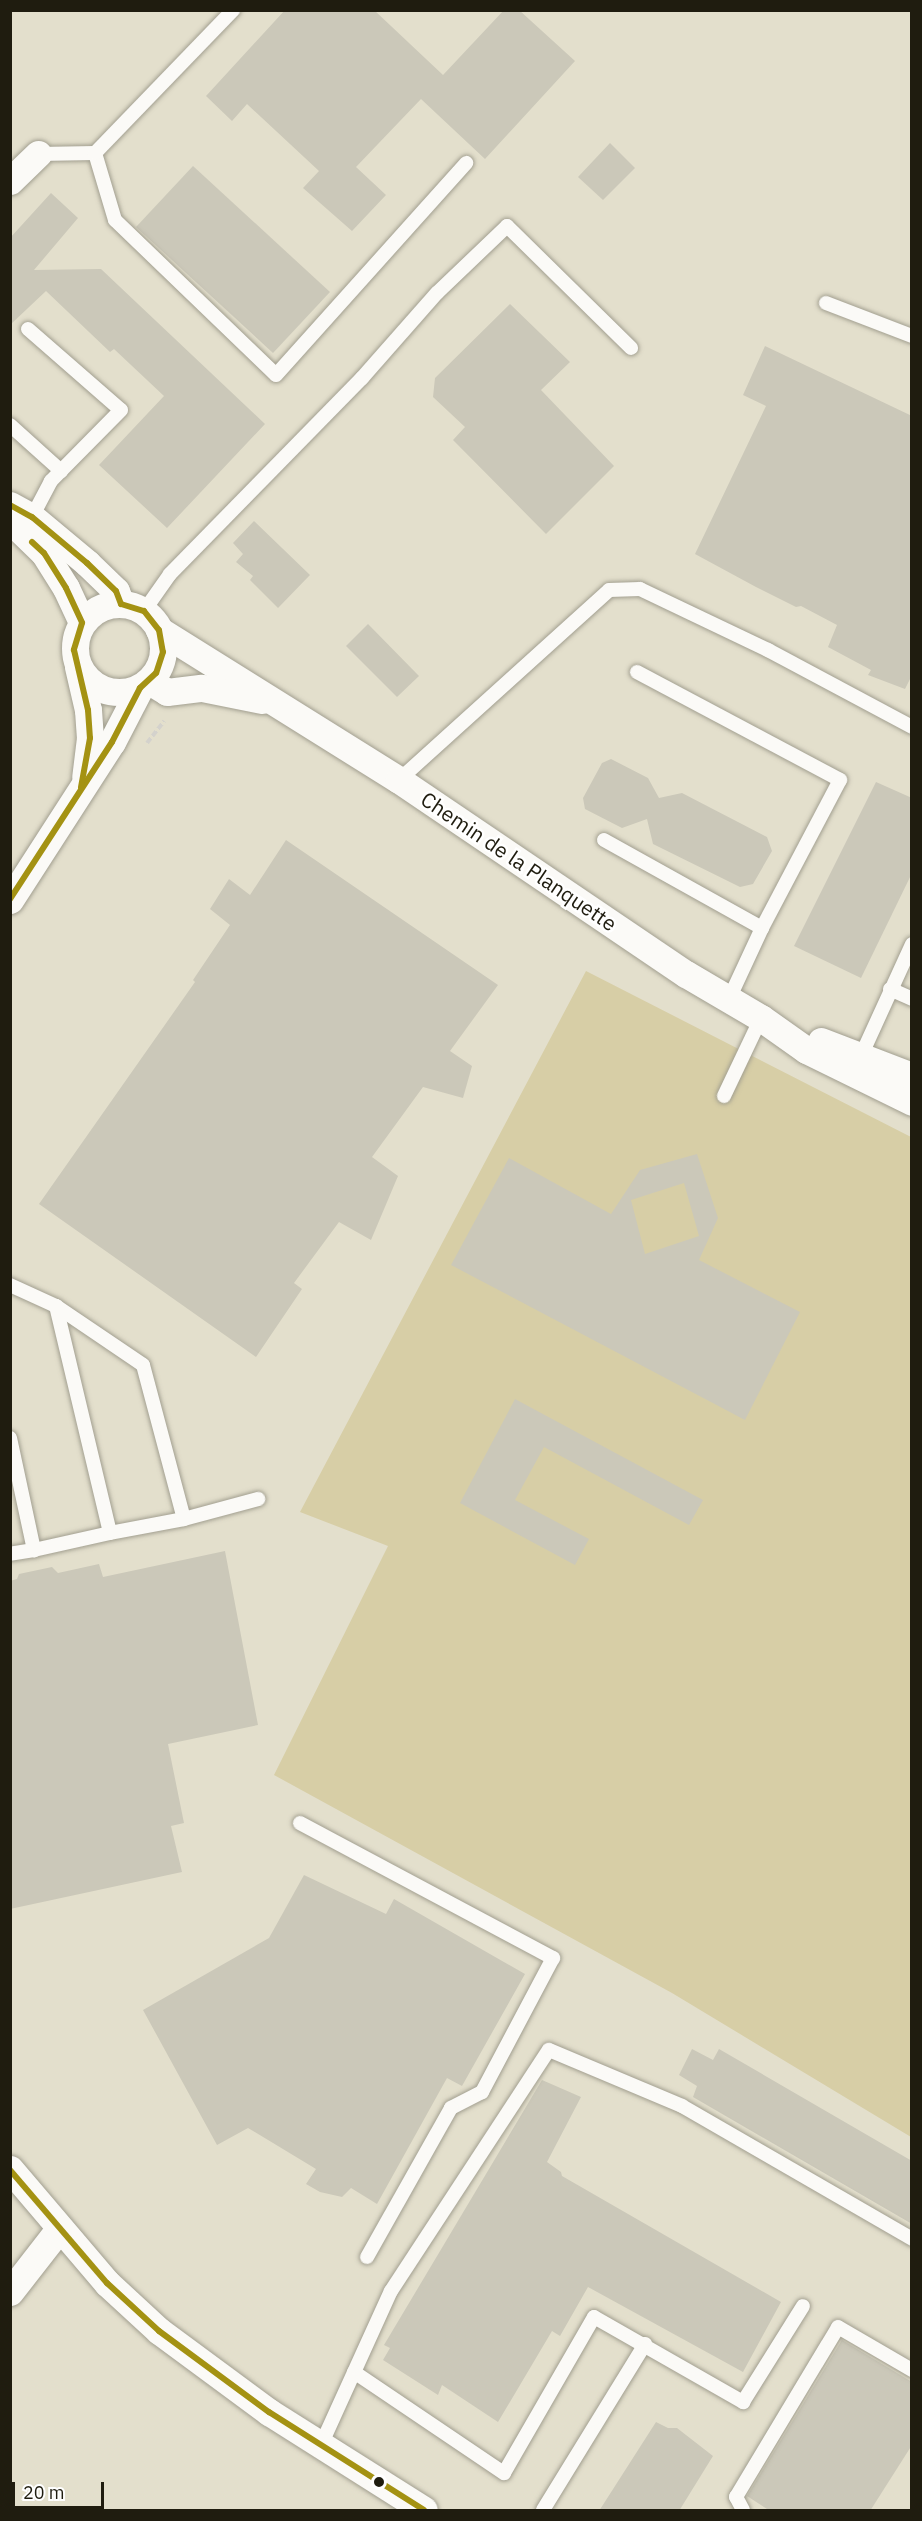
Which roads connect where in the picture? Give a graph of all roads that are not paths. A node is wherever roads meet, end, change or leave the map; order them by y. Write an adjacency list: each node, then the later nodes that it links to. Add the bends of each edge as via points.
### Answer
1 (233, 10): 2 (lane)
2 (95, 153): 3 (lane); 4 (lane, via 115,220 276,375)
3 (38, 154): 5 (street)
4 (466, 163)
5 (10, 181)
6 (826, 303): 8 (lane)
7 (28, 328): 11 (lane, via 120,410)
8 (912, 336)
9 (631, 348): 13 (lane, via 507,226 437,293 362,378 170,574)
10 (10, 425): 11 (lane)
11 (61, 471): 12 (lane)
12 (18, 514): 13 (street, Chemin de la Planquette, via 87,563); 14 (street, via 66,588)
13 (142, 615): 14 (street, via 103,606); 17 (street, via 163,652 161,663); 18 (street, Chemin de la Planquette)
14 (82, 623): 15 (street, via 74,650)
15 (77, 663): 17 (street, via 84,677 110,692 125,692); 21 (street, via 90,738)
16 (637, 672): 24 (lane, via 840,780)
17 (144, 684): 18 (street, Chemin de la Planquette, via 167,692 202,688); 21 (street)
18 (278, 704): 20 (street, Chemin de la Planquette)
19 (912, 727): 20 (lane, via 768,650 640,589 609,591)
20 (399, 780): 27 (street, Chemin de la Planquette)
21 (84, 782): 23 (street)
22 (604, 840): 24 (lane)
23 (10, 900)
24 (762, 928): 27 (lane)
25 (912, 944): 26 (lane)
26 (890, 989): 28 (lane); 30 (lane)
27 (729, 999): 29 (street, Chemin de la Planquette)
28 (912, 999)
29 (761, 1018): 30 (street, Chemin de la Planquette); 32 (lane); 33 (street, Chemin de la Planquette, via 806,1050)
30 (861, 1056): 31 (street, Chemin de la Planquette)
31 (912, 1076)
32 (724, 1096)
33 (912, 1102)
34 (10, 1285): 35 (lane)
35 (56, 1306): 38 (lane, via 143,1365); 39 (lane)
36 (10, 1438): 40 (lane)
37 (258, 1499): 38 (lane)
38 (184, 1519): 39 (lane)
39 (110, 1533): 40 (lane)
40 (34, 1550): 41 (lane)
41 (10, 1554)
42 (300, 1823): 46 (lane, via 553,1958 482,2092 451,2108)
43 (10, 2169): 44 (street)
44 (59, 2229): 47 (street); 52 (street, via 107,2283 159,2331 206,2368)
45 (912, 2240): 51 (lane, via 681,2106 549,2050 391,2291)
46 (367, 2257)
47 (10, 2292)
48 (803, 2306): 49 (lane, via 742,2402)
49 (645, 2344): 51 (lane, via 594,2317 504,2473); 54 (lane)
50 (912, 2370): 55 (lane, via 838,2327 736,2498)
51 (354, 2372): 52 (lane)
52 (321, 2445): 53 (street)
53 (424, 2511)
54 (543, 2511)
55 (743, 2511)

